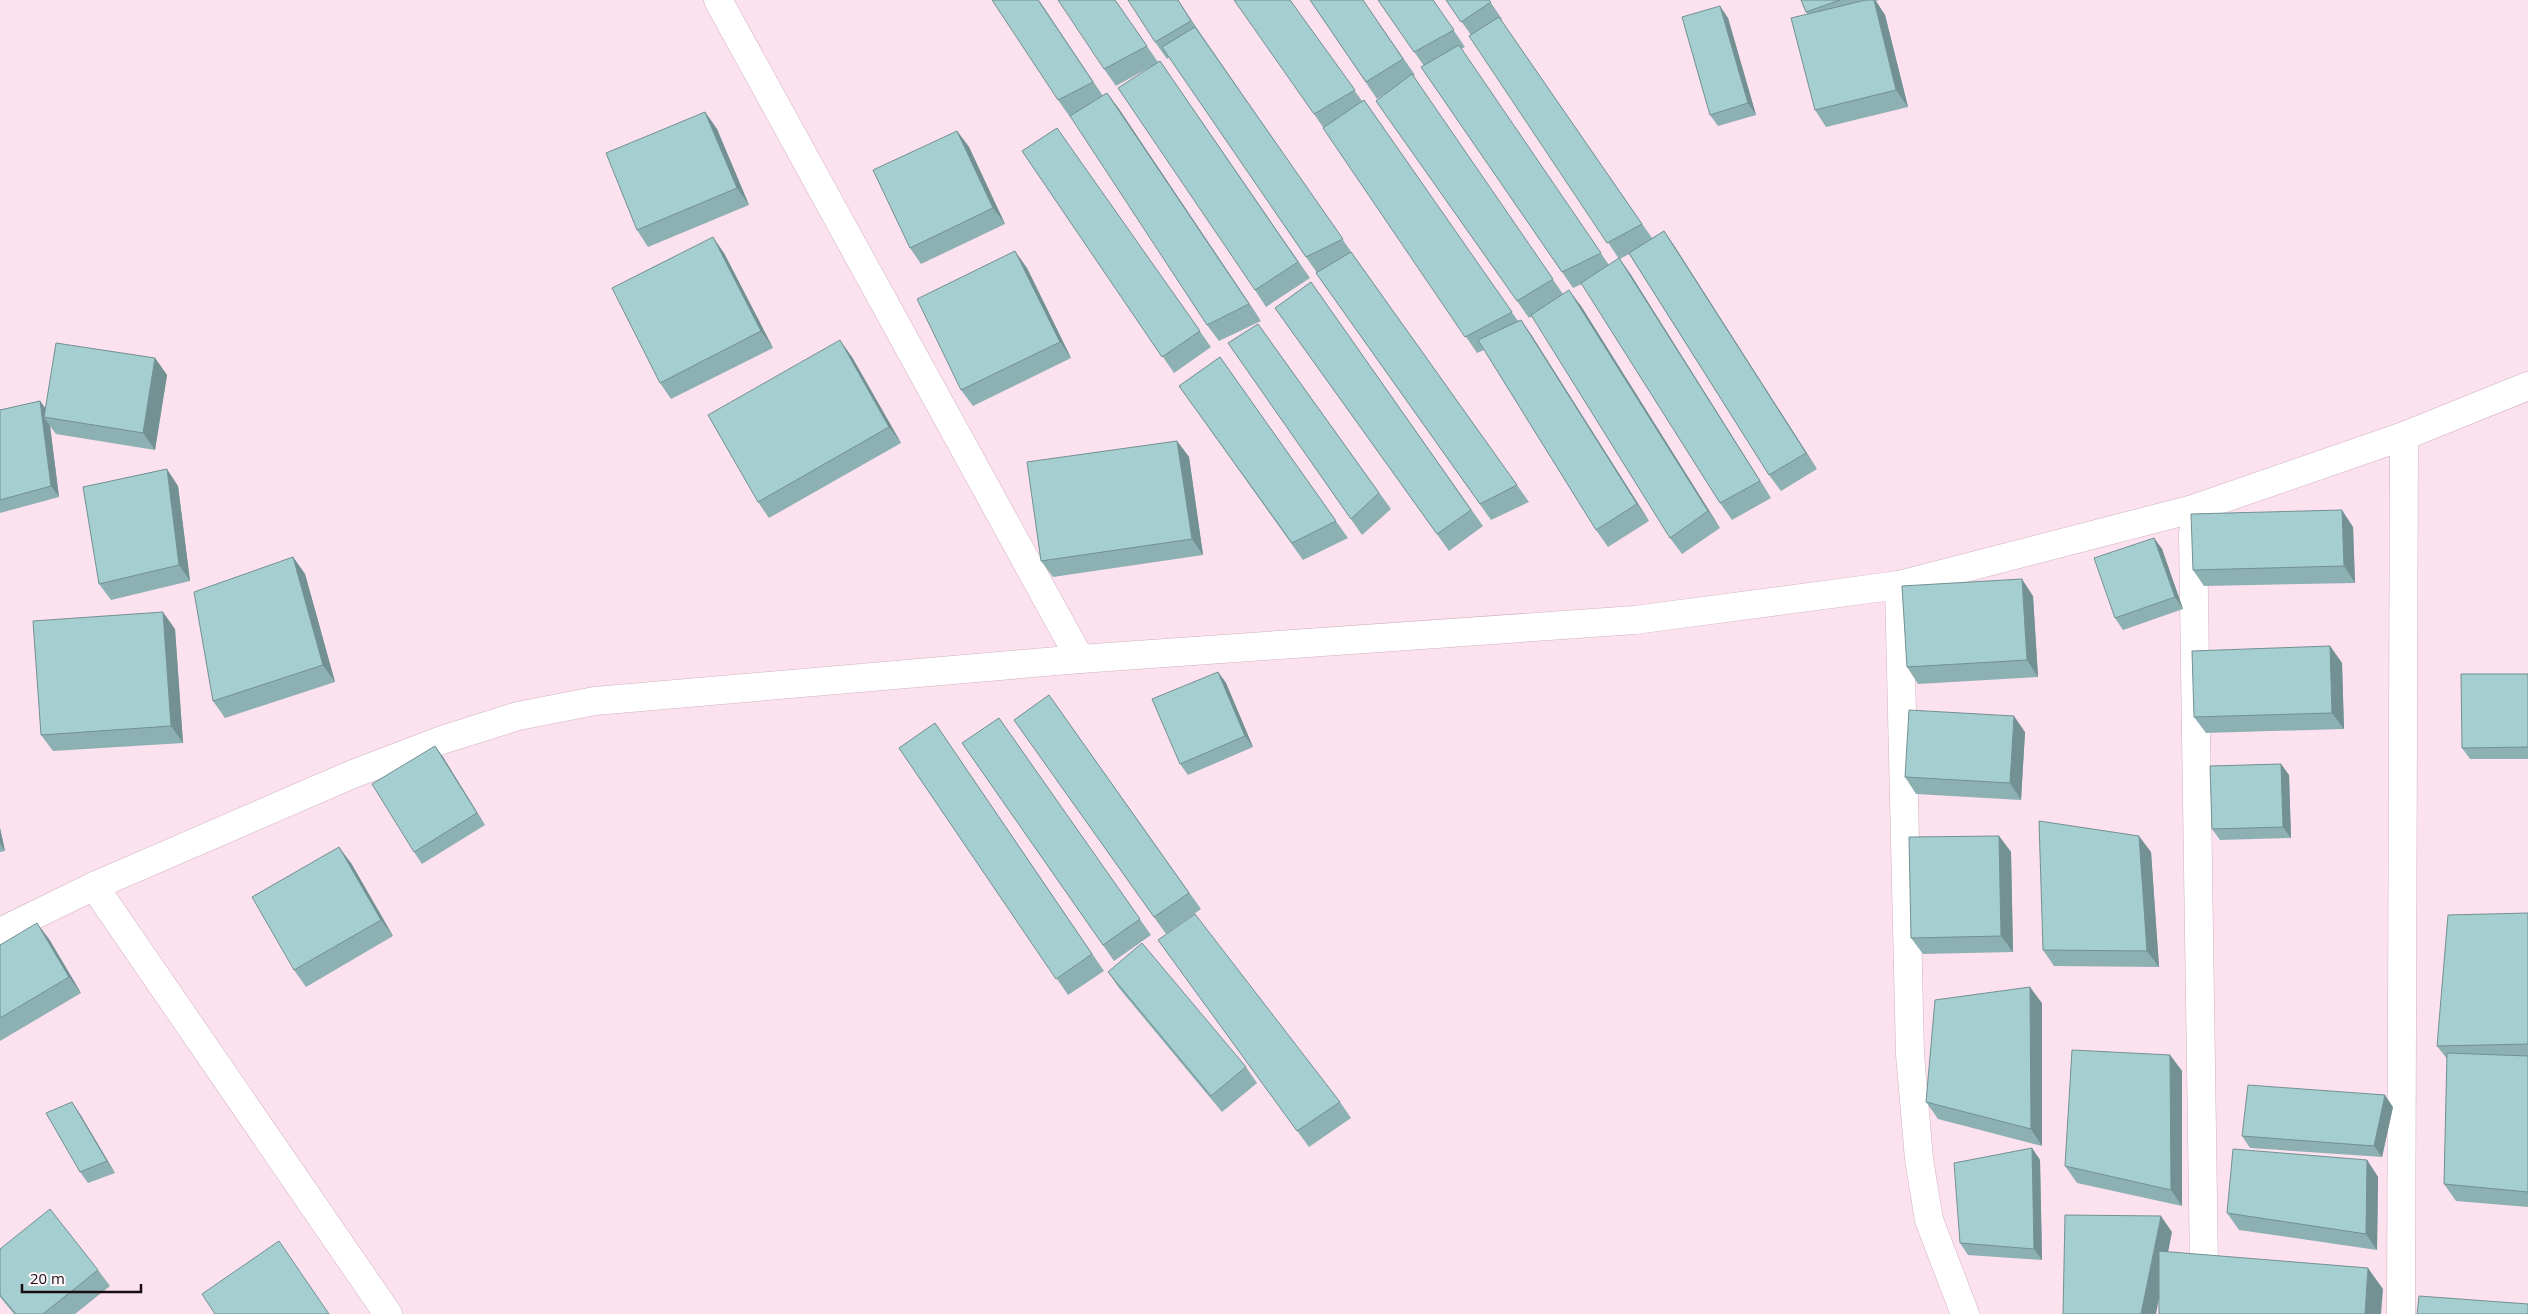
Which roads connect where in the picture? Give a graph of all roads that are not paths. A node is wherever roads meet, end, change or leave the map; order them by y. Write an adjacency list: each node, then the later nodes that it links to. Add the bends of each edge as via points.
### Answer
1 (718, 0): 6 (street)
2 (2528, 386): 3 (street)
3 (2404, 436): 4 (street); 12 (street)
4 (2193, 509): 5 (street); 9 (street)
5 (1899, 584): 6 (street, via 1635,620); 11 (street, via 1910,1054 1919,1159 1929,1220)
6 (1080, 659): 7 (street, via 595,701 518,716 442,740 353,774)
7 (94, 886): 8 (street); 10 (street)
8 (0, 932)
9 (2204, 1267)
10 (388, 1314)
11 (1965, 1314)
12 (2401, 1314)

